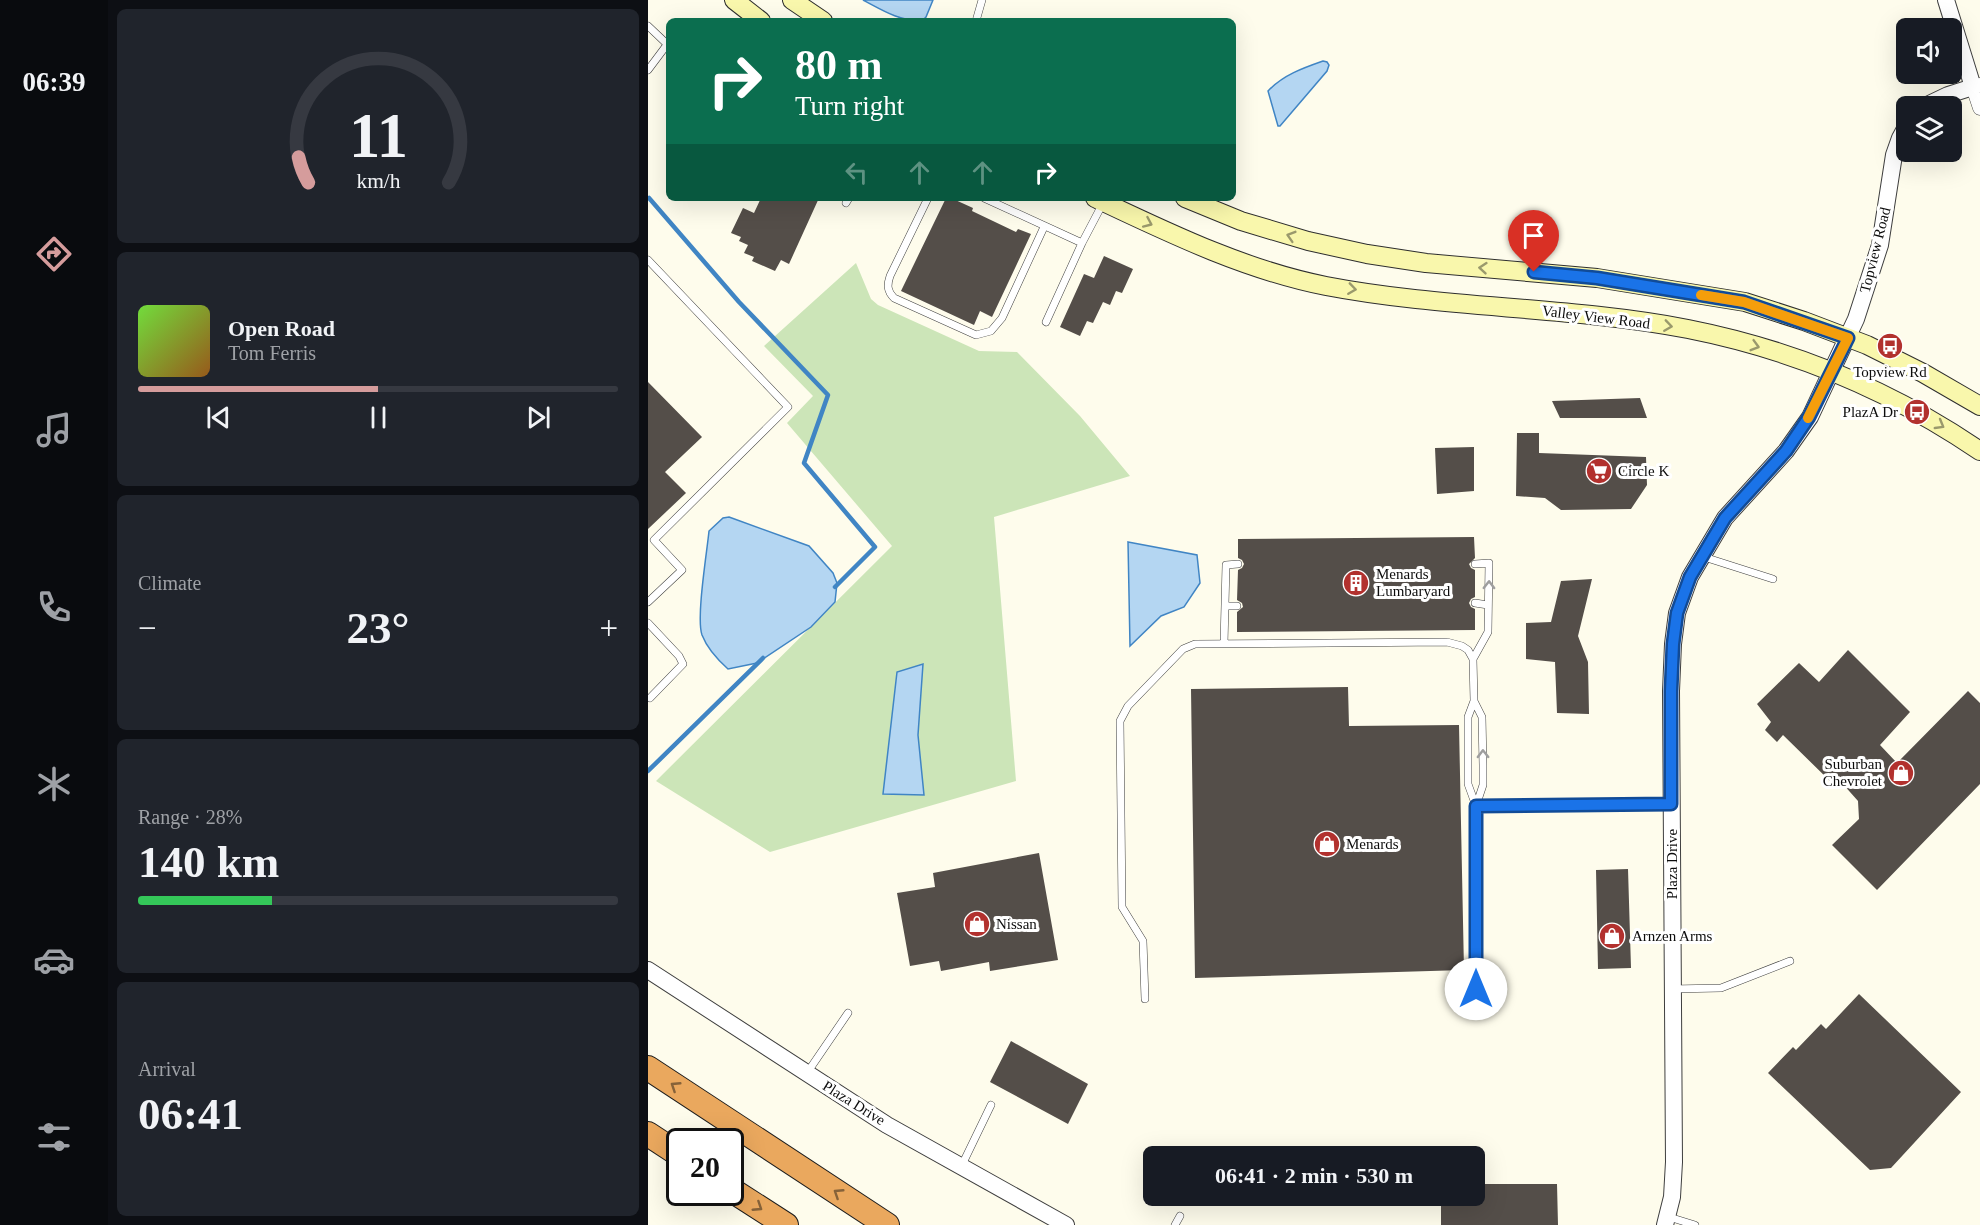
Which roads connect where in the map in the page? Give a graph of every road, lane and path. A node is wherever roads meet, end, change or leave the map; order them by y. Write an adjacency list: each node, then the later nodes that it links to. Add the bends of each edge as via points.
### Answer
1 (734, 0): 5 (main road)
2 (792, 0): 6 (main road)
3 (981, 0): 7 (lane)
4 (1946, 0): 12 (street)
5 (757, 18)
6 (819, 18)
7 (977, 18)
8 (648, 26): 9 (lane)
9 (666, 41)
10 (666, 46): 11 (lane)
11 (648, 69)
12 (1976, 86): 13 (street); 14 (street)
13 (1946, 96)
14 (1980, 108)
15 (1896, 150): 25 (street, Topview Road, via 1880,245)
16 (927, 201): 21 (lane, via 890,276 890,294 976,335 991,331 1002,318)
17 (990, 201): 21 (lane)
18 (1099, 201): 22 (lane)
19 (1101, 201): 26 (main road, Valley View Road, one-way to 26, via 1253,266 1325,285 1689,329)
20 (1192, 201): 25 (main road, one-way to 20, via 1744,302 1597,278 1367,254 1241,221)
21 (1044, 227): 22 (lane)
22 (1082, 243): 24 (lane)
23 (648, 260): 29 (lane, via 788,407)
24 (1046, 322)
25 (1848, 338): 26 (street, Topview Road); 27 (main road, via 1923,373)
26 (1832, 370): 28 (main road, Valley View Road, one-way to 28, via 1888,395); 31 (street, Plaza Drive, via 1809,417 1786,451 1725,518)
27 (1980, 406)
28 (1980, 451)
29 (654, 540): 30 (lane); 35 (lane, via 682,570)
30 (648, 546)
31 (1702, 556): 34 (lane); 45 (street, Plaza Drive, via 1677,613 1673,644)
32 (1238, 564): 38 (lane, via 1227,565)
33 (1475, 564): 37 (lane, one-way to 33, via 1489,563)
34 (1773, 579)
35 (648, 602)
36 (1475, 603): 37 (lane)
37 (1488, 605): 42 (lane, via 1488,632)
38 (1225, 606): 39 (lane); 41 (lane)
39 (1237, 606)
40 (648, 623): 43 (lane, via 682,664)
41 (1224, 644): 42 (lane, via 1447,642 1462,646); 51 (lane, via 1195,644 1184,649 1128,706 1120,720 1122,908 1143,941)
42 (1473, 659): 44 (lane)
43 (649, 698)
44 (1474, 701): 46 (lane, via 1468,717 1468,778); 46 (lane, one-way to 44, via 1483,785 1483,765 1482,717)
45 (1671, 804): 46 (lane); 50 (street, Plaza Drive)
46 (1476, 806): 49 (lane)
47 (1790, 961): 50 (lane, via 1721,988)
48 (648, 970): 54 (street, Plaza Drive)
49 (1476, 989)
50 (1672, 989): 61 (street, Plaza Drive, via 1674,1162)
51 (1145, 999)
52 (848, 1014): 54 (lane)
53 (648, 1068): 63 (highway, one-way to 53)
54 (806, 1073): 58 (street, Plaza Drive)
55 (991, 1105): 58 (lane)
56 (648, 1134): 57 (highway)
57 (666, 1146)
58 (961, 1167): 64 (street, Plaza Drive)
59 (744, 1198): 62 (highway, one-way to 62)
60 (1179, 1216): 65 (lane)
61 (1666, 1221): 66 (lane)
62 (786, 1225)
63 (887, 1225)
64 (1066, 1225)
65 (1175, 1225)
66 (1695, 1225)

